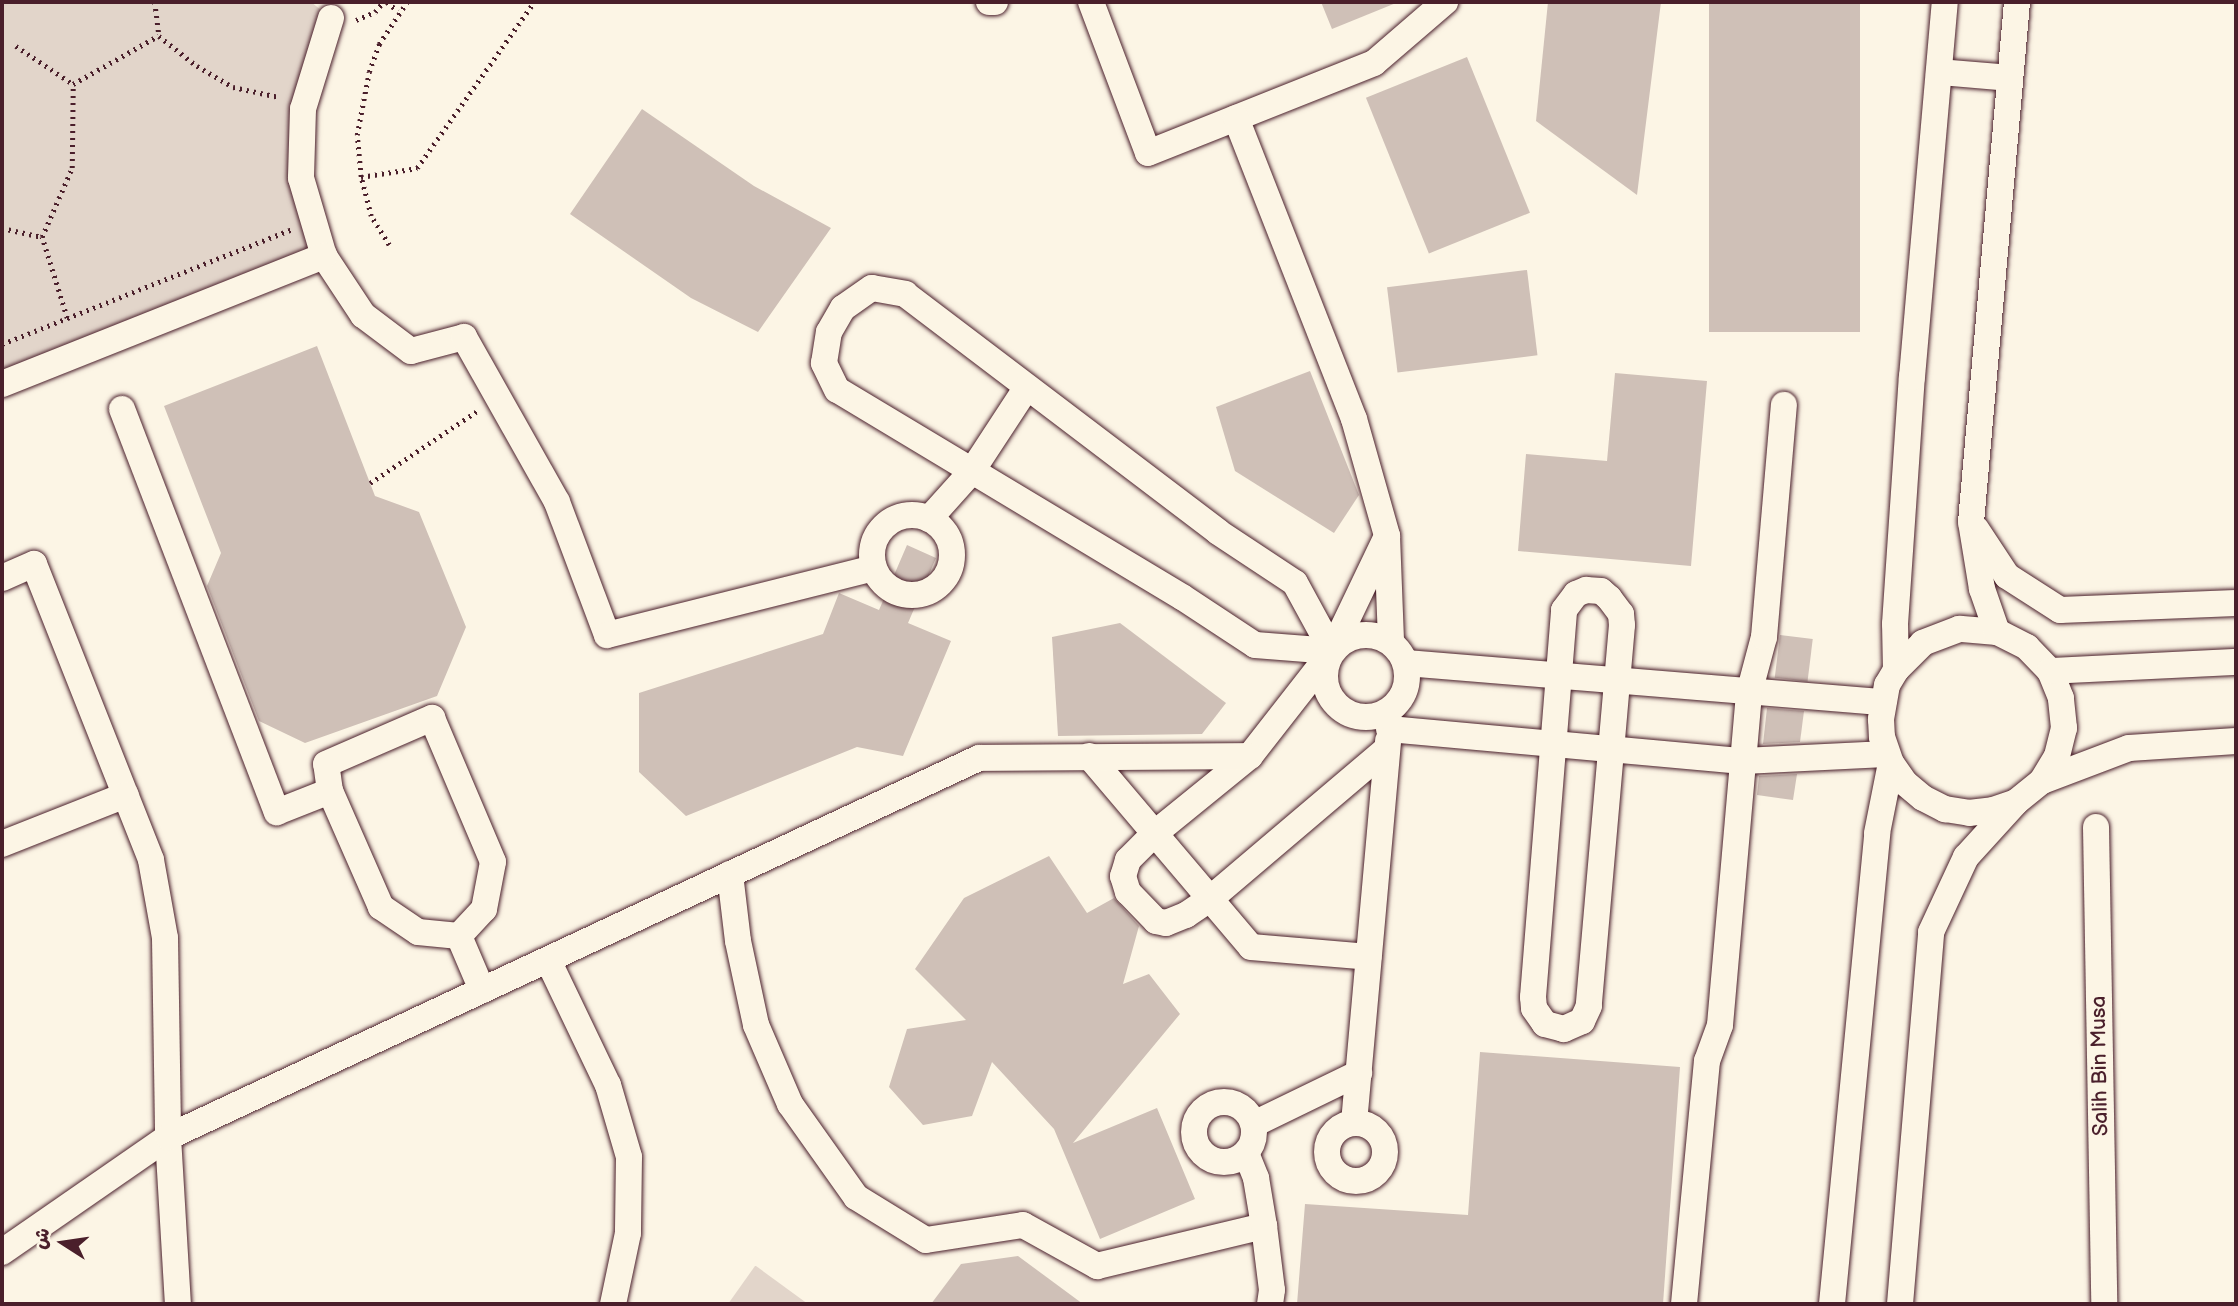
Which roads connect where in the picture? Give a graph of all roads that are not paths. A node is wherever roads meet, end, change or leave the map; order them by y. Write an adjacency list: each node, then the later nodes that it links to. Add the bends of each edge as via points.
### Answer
1 (989, 2): 2 (street)
2 (995, 2)
3 (1091, 2): 10 (street, via 1148,153)
4 (1445, 2): 10 (street, via 1374,63)
5 (1945, 2): 8 (street)
6 (2017, 2): 9 (street)
7 (331, 18): 11 (street, via 303,109 301,178)
8 (1939, 72): 9 (street); 27 (street, via 1912,377 1895,624)
9 (2010, 78): 18 (street)
10 (1236, 118): 19 (street, via 1353,419)
11 (324, 256): 12 (street); 20 (street, via 363,315 411,351 464,337 557,502 607,635)
12 (2, 384)
13 (1027, 387): 16 (street); 16 (street, via 905,294 872,288 843,308 829,332 824,363 837,390); 24 (street, via 1218,532 1295,583)
14 (1784, 405): 31 (street, via 1764,637)
15 (122, 409): 42 (street, via 277,813)
16 (972, 471): 17 (street); 24 (street, via 1255,645)
17 (929, 519): 20 (street, via 903,516 880,530 872,555); 20 (street, via 940,526 952,549 947,575 939,585 928,592 902,594 880,580)
18 (1971, 522): 22 (street, via 2007,576 2060,610); 23 (street, via 1982,589)
19 (1387, 536): 24 (street); 25 (street)
20 (874, 568)
21 (2, 578): 43 (street, via 34,564)
22 (2236, 603)
23 (1997, 632): 27 (street, via 1959,629 1935,638 1923,643); 28 (street, via 2027,647)
24 (1332, 651): 25 (street, via 1341,642 1366,634); 33 (street, via 1324,676 1333,701 1343,711); 38 (street)
25 (1398, 653): 29 (street); 33 (street, via 1404,692)
26 (2236, 662): 28 (street)
27 (1896, 670): 32 (street)
28 (2050, 671): 41 (street, via 2061,698 2064,728 2057,756)
29 (1558, 677): 30 (street); 30 (street, via 1564,610 1576,594 1601,591 1621,614); 35 (street)
30 (1617, 681): 31 (street); 36 (street)
31 (1749, 693): 32 (street); 40 (street)
32 (1882, 702): 39 (street, via 1882,737)
33 (1387, 730): 35 (street); 49 (street); 51 (street)
34 (2236, 741): 41 (street, via 2129,748)
35 (1552, 743): 36 (street); 36 (street, via 1533,997 1538,1017 1555,1028 1582,1021 1589,1006)
36 (1611, 749): 40 (street)
37 (1089, 756): 38 (street); 46 (street); 48 (street, via 979,758)
38 (1251, 756): 46 (street)
39 (1889, 758): 40 (street); 44 (street, via 1905,783 1945,809 1969,813); 65 (street, via 1877,832)
40 (1743, 761): 64 (street, via 1720,1026 1707,1061)
41 (2042, 781): 44 (street)
42 (330, 791): 50 (street, via 381,907 418,932); 50 (street, via 326,764 432,718 492,862 484,909)
43 (126, 795): 47 (street); 57 (street, via 151,860 165,939)
44 (2015, 802): 66 (street, via 1966,858 1931,932)
45 (2096, 827): 67 (street, Salih Bin Musa)
46 (1154, 834): 49 (street); 49 (street, via 1128,860 1123,876 1128,892 1156,921 1166,922)
47 (2, 844)
48 (730, 874): 52 (street); 59 (street, via 756,1026 790,1104 856,1197 926,1240 1023,1226 1097,1266)
49 (1210, 899): 51 (street, via 1251,947)
50 (459, 936): 53 (street)
51 (1369, 957): 54 (street)
52 (548, 960): 53 (street); 62 (street, via 608,1085 629,1157 628,1233)
53 (482, 990): 57 (street)
54 (1359, 1073): 55 (street); 56 (street)
55 (1354, 1123)
56 (1254, 1124): 58 (street, via 1252,1145); 58 (street, via 1244,1108 1226,1101 1207,1107 1196,1121 1195,1140 1207,1157 1227,1163)
57 (168, 1138): 60 (street); 61 (street)
58 (1246, 1153): 59 (street, via 1256,1178)
59 (1264, 1226): 63 (street)
60 (2, 1252)
61 (178, 1304)
62 (613, 1304)
63 (1270, 1304)
64 (1684, 1304)
65 (1832, 1304)
66 (1900, 1304)
67 (2104, 1304)

